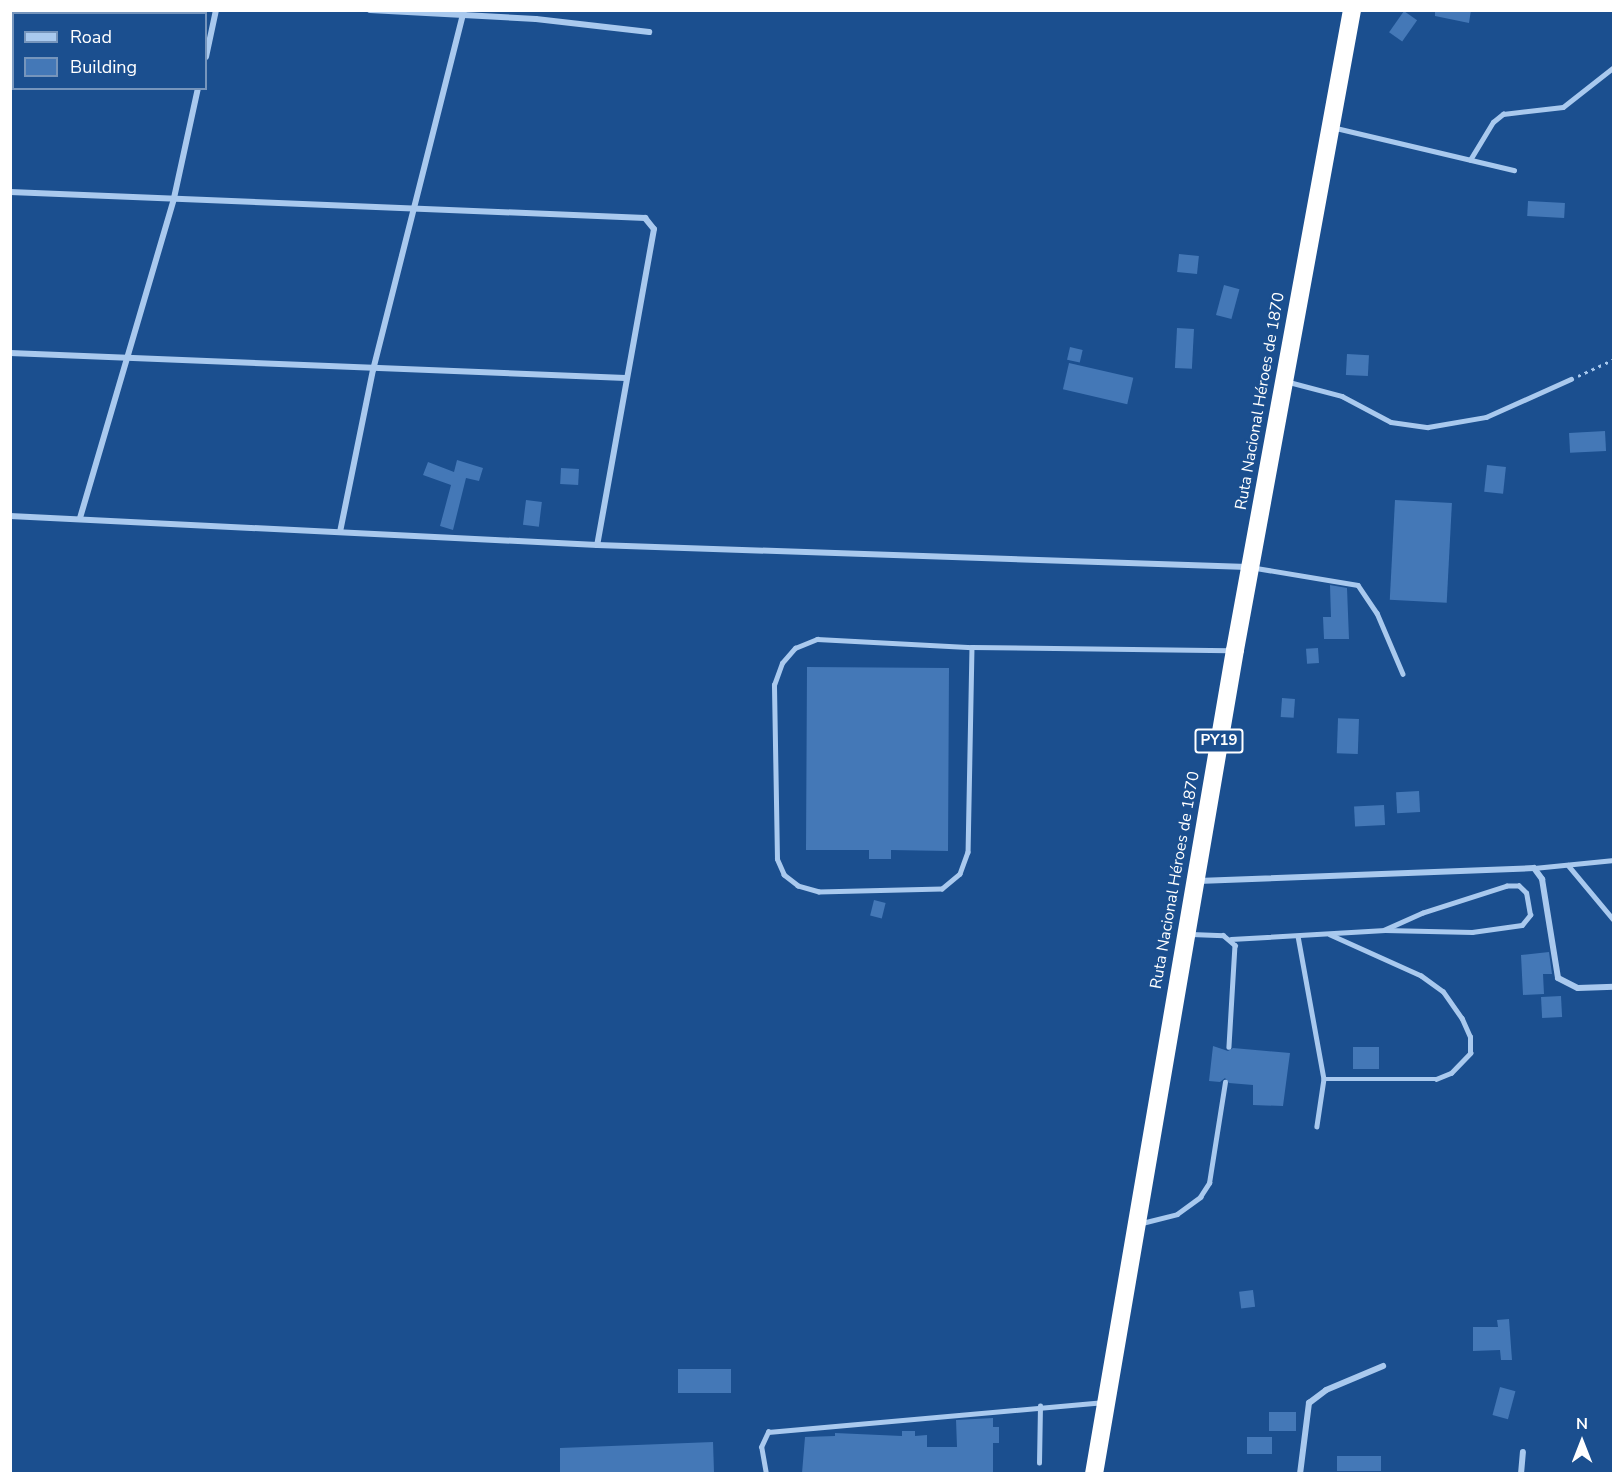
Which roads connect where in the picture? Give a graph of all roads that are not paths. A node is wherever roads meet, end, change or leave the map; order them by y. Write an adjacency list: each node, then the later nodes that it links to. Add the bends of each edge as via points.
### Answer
1 (216, 10): 6 (street)
2 (370, 10): 4 (street)
3 (1352, 10): 9 (highway, Ruta Nacional Héroes de 1870 / PY19)
4 (463, 14): 5 (street); 14 (street)
5 (649, 32)
6 (207, 52)
7 (1614, 67): 10 (lane, via 1563,107 1503,114 1493,122)
8 (198, 90): 13 (street)
9 (1330, 127): 10 (lane); 20 (highway, Ruta Nacional Héroes de 1870 / PY19)
10 (1470, 160): 11 (lane)
11 (1514, 170)
12 (10, 192): 13 (street)
13 (174, 198): 14 (street); 16 (street)
14 (416, 207): 17 (street); 18 (street, via 645,218 650,222 654,229)
15 (10, 353): 16 (street)
16 (126, 358): 17 (street); 22 (street)
17 (373, 370): 18 (street); 23 (street)
18 (625, 378): 24 (street)
19 (1571, 379): 20 (lane, via 1486,417 1428,427 1391,422 1342,396)
20 (1284, 381): 25 (highway, Ruta Nacional Héroes de 1870 / PY19)
21 (10, 516): 22 (street)
22 (80, 518): 23 (street)
23 (340, 532): 24 (street)
24 (597, 544): 25 (street)
25 (1250, 567): 27 (highway, Ruta Nacional Héroes de 1870 / PY19); 28 (lane, via 1359,585 1377,613)
26 (972, 648): 26 (lane, via 817,639 795,648 782,663 774,685 777,859 784,875 798,886 819,892 942,890 960,874 968,852); 27 (lane)
27 (1235, 650): 32 (highway, Ruta Nacional Héroes de 1870 / PY19)
28 (1403, 674)
29 (1614, 860): 30 (lane)
30 (1568, 865): 31 (lane); 33 (lane)
31 (1534, 868): 32 (street); 39 (street, via 1542,879 1558,978 1578,988)
32 (1195, 881): 35 (highway, Ruta Nacional Héroes de 1870 / PY19)
33 (1614, 920)
34 (1385, 930): 34 (lane, via 1423,913 1507,886 1519,886 1526,893 1530,915 1522,925 1472,932); 36 (lane)
35 (1186, 934): 38 (lane); 44 (highway, Ruta Nacional Héroes de 1870 / PY19)
36 (1328, 934): 37 (lane); 41 (lane, via 1421,976 1443,992 1462,1018 1470,1037 1470,1053 1451,1073 1436,1079)
37 (1298, 936): 38 (lane); 41 (lane)
38 (1231, 939): 40 (lane, via 1235,954)
39 (1614, 987)
40 (1229, 1047)
41 (1324, 1079): 43 (lane)
42 (1225, 1082): 44 (lane, via 1209,1183 1200,1197 1177,1215)
43 (1317, 1126)
44 (1134, 1224): 46 (highway, Ruta Nacional Héroes de 1870 / PY19)
45 (1383, 1366): 52 (street, via 1326,1390 1309,1403)
46 (1105, 1402): 47 (lane); 51 (highway, Ruta Nacional Héroes de 1870 / PY19)
47 (1040, 1406): 49 (lane); 50 (lane, via 768,1432 761,1447)
48 (1522, 1452): 53 (street)
49 (1039, 1463)
50 (766, 1473)
51 (1094, 1473)
52 (1300, 1473)
53 (1521, 1473)

